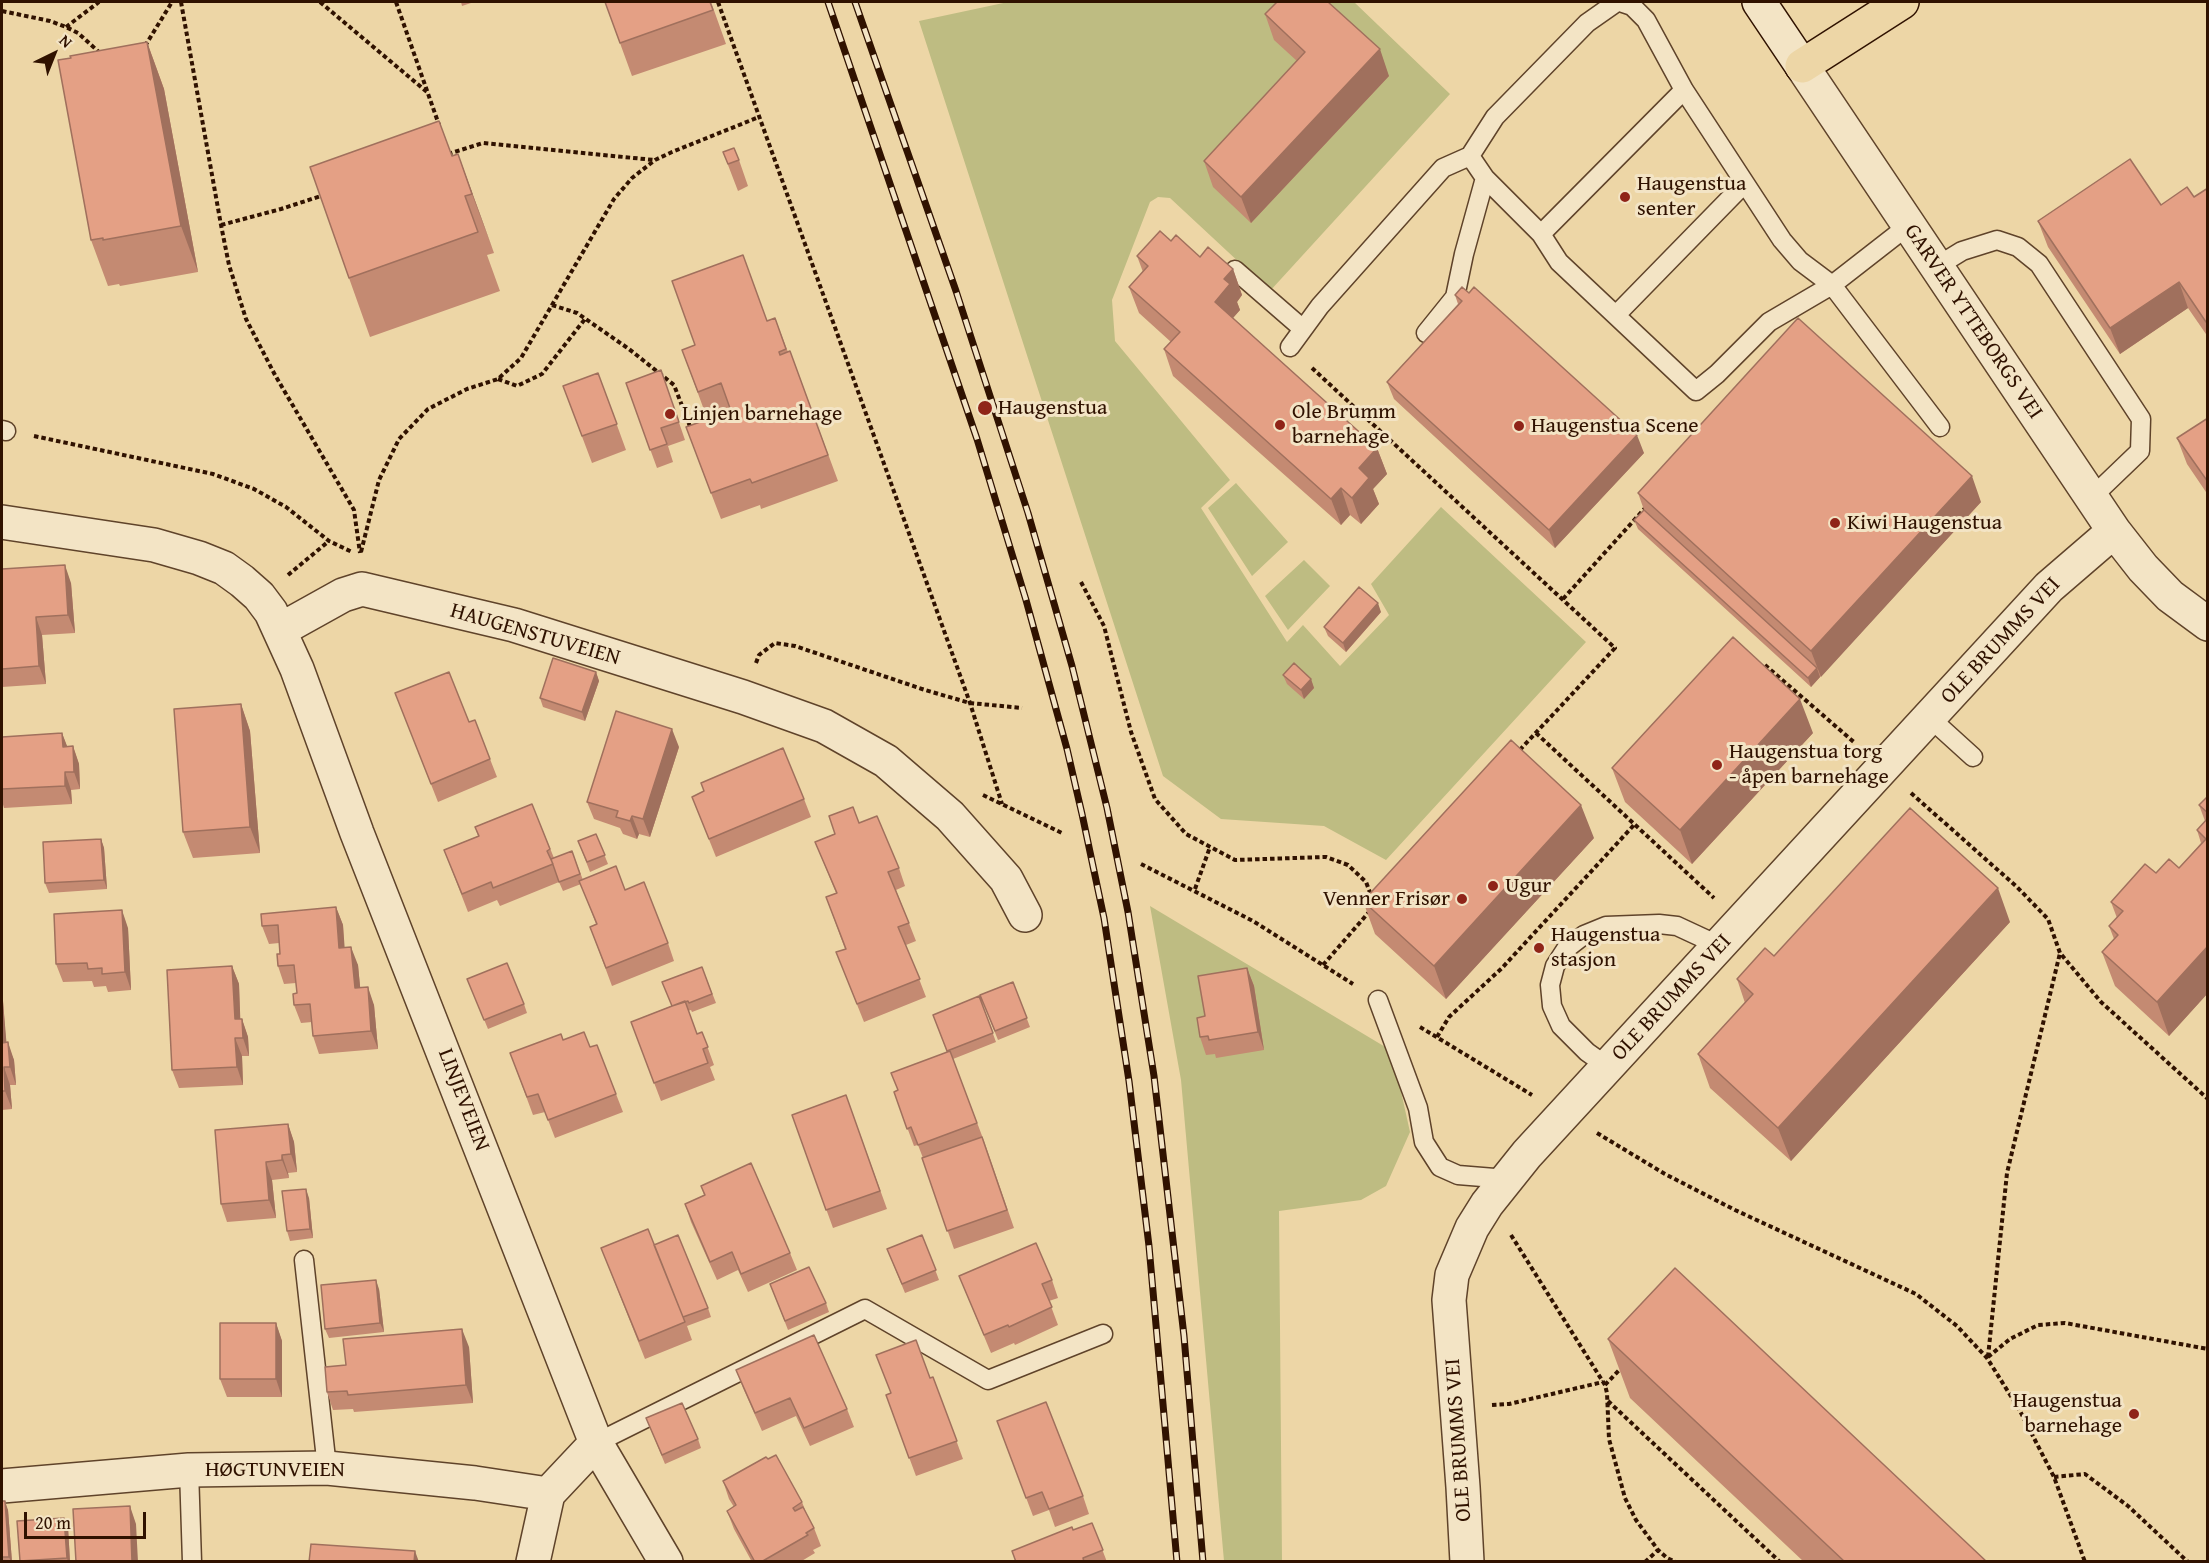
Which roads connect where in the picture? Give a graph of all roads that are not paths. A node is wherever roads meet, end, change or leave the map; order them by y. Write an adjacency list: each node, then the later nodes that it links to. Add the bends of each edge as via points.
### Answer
1 (1619, 2): 5 (lane, via 1632,6 1646,20); 6 (lane, via 1587,23 1495,117)
2 (1759, 2): 4 (street, GARVER YTTEBORGS VEI)
3 (1902, 2): 4 (highway)
4 (1802, 66): 9 (street, GARVER YTTEBORGS VEI)
5 (1684, 90): 8 (lane); 10 (lane)
6 (1470, 156): 7 (lane); 15 (lane, via 1443,168)
7 (1485, 178): 10 (lane); 16 (lane, via 1455,297)
8 (1744, 184): 13 (lane, via 1800,261); 14 (lane)
9 (1909, 225): 11 (street, GARVER YTTEBORGS VEI); 13 (lane)
10 (1541, 234): 14 (lane, via 1559,262)
11 (1936, 267): 19 (street, GARVER YTTEBORGS VEI); 19 (lane, via 1962,251 1997,240 2018,247 2039,264 2141,419 2140,451)
12 (1235, 270): 15 (lane)
13 (1833, 285): 14 (lane, via 1769,321 1696,391); 18 (lane)
14 (1616, 315)
15 (1303, 329): 17 (lane)
16 (1426, 333)
17 (1290, 348)
18 (1940, 427)
19 (2091, 498): 21 (street, GARVER YTTEBORGS VEI)
20 (2, 522): 23 (street, via 154,545 199,558 224,568 259,596)
21 (2114, 531): 22 (street, GARVER YTTEBORGS VEI, via 2170,596); 24 (street, OLE BRUMMS VEI, via 2049,587)
22 (2208, 624)
23 (280, 630): 26 (street, HAUGENSTUVEIEN, via 362,589 514,625 824,726 886,761 950,816 1006,879); 33 (street, LINJEVEIEN)
24 (1930, 718): 25 (lane); 27 (street, OLE BRUMMS VEI)
25 (1973, 757)
26 (1025, 915)
27 (1720, 946): 29 (street, OLE BRUMMS VEI); 29 (lane, via 1677,926 1659,924 1606,926 1584,935 1566,949 1555,966 1550,985 1552,1006 1561,1026)
28 (1378, 1000): 30 (lane, via 1418,1108 1424,1142 1440,1167 1458,1175)
29 (1608, 1067): 30 (street, OLE BRUMMS VEI)
30 (1507, 1179): 41 (street, OLE BRUMMS VEI, via 1465,1242 1452,1275 1449,1300)
31 (304, 1260): 34 (lane)
32 (1103, 1334): 33 (lane, via 988,1380 865,1309)
33 (596, 1443): 37 (street); 40 (street, LINJEVEIEN)
34 (327, 1468): 35 (street, HØGTUNVEIEN); 37 (street, HØGTUNVEIEN)
35 (189, 1470): 36 (street, HØGTUNVEIEN); 38 (lane)
36 (2, 1486)
37 (549, 1494): 39 (street)
38 (192, 1562)
39 (533, 1562)
40 (666, 1562)
41 (1467, 1562)

